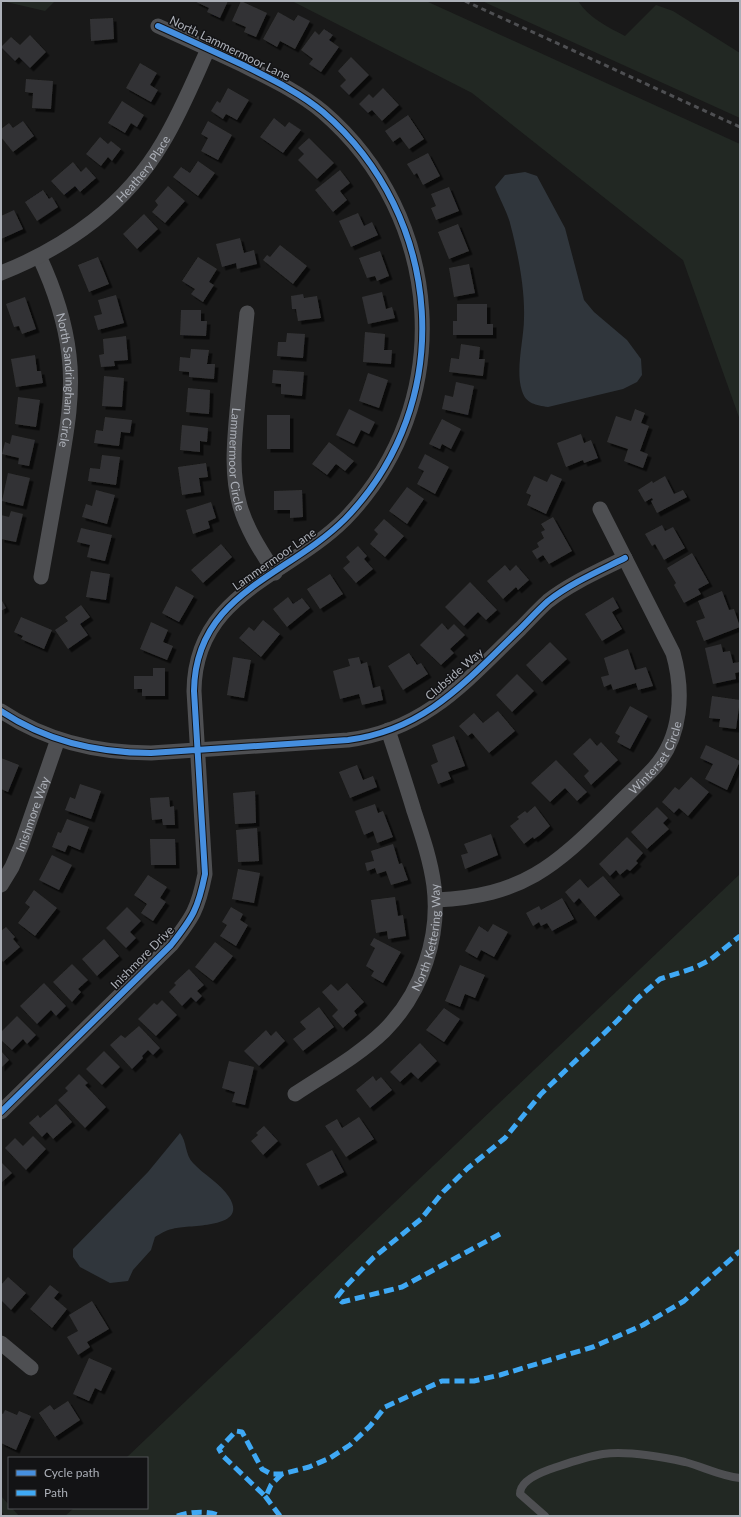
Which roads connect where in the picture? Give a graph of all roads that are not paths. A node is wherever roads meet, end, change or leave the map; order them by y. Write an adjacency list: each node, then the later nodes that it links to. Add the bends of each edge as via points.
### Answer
1 (158, 26): 2 (street, North Lammermoor Lane)
2 (208, 49): 3 (street, North Lammermoor Lane); 4 (street, Heathery Place, via 175,121 143,172 92,222 62,244)
3 (292, 90): 9 (street, Lammermoor Lane, via 321,111 352,141 377,173 393,201 415,261 423,333 412,404 386,464 367,494 345,518 319,543)
4 (39, 256): 5 (street, Heathery Place); 10 (street, North Sandringham Circle, via 50,280 64,324 70,379 68,427)
5 (1, 273)
6 (247, 313): 9 (street, Lammermoor Circle, via 233,449 234,472 246,524)
7 (600, 509): 8 (street, Winterset Circle)
8 (624, 558): 12 (street, Clubside Way, via 574,584 548,602 449,697 421,716); 16 (street, Winterset Circle, via 669,644 678,671 680,699 676,727 662,756 644,778 583,839 551,866 522,882 489,894)
9 (275, 573): 14 (street, Lammermoor Lane, via 248,590 224,610 211,627 202,646 194,685)
10 (41, 577)
11 (1, 711): 13 (street, Clubside Way, via 29,728)
12 (388, 730): 14 (street, Clubside Way, via 348,740); 16 (street, North Kettering Way, via 431,863)
13 (58, 739): 14 (street, Clubside Way, via 105,751 151,753); 15 (street, Inishmore Way, via 21,846)
14 (199, 749): 18 (street, Inishmore Drive, via 205,874 194,914 171,945)
15 (1, 885)
16 (436, 900): 17 (street, North Kettering Way, via 435,926 429,953 416,988 400,1013 368,1045)
17 (295, 1094)
18 (1, 1112)
19 (1, 1343): 20 (street)
20 (31, 1368)
21 (740, 1478): 22 (lane, via 724,1476 686,1462 665,1458 604,1454 573,1461 538,1474 525,1483 520,1489 520,1494)
22 (544, 1516)

